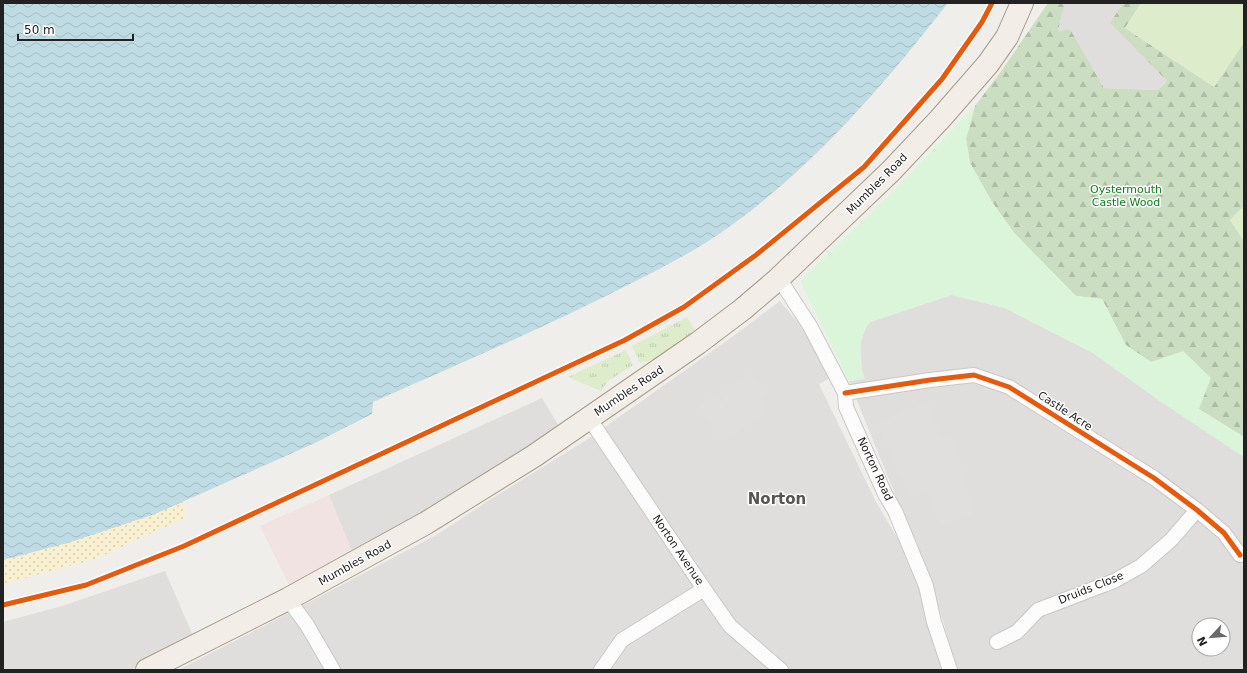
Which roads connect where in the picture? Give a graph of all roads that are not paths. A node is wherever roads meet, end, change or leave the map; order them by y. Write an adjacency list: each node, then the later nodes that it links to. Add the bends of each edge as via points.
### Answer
1 (1022, 3): 2 (main road, Mumbles Road, via 1007,36 988,64 940,119 891,171)
2 (777, 280): 3 (street, Norton Road, via 784,286 810,326); 4 (main road, Mumbles Road, via 698,343)
3 (844, 393): 5 (street, Castle Acre, via 976,375 1009,387 1154,478); 14 (street, Norton Road, via 846,408 885,494 896,511 926,586 934,622)
4 (590, 418): 7 (street, Norton Avenue); 8 (main road, Mumbles Road, via 426,523)
5 (1197, 510): 6 (street, Castle Acre, via 1224,533); 9 (street, Druids Close, via 1171,540 1141,566 1114,581 1038,610 1018,632)
6 (1240, 555)
7 (704, 589): 12 (street, via 622,640); 13 (street, Norton Avenue, via 730,626)
8 (288, 599): 10 (main road, Mumbles Road); 11 (street, via 307,625)
9 (997, 642)
10 (147, 670)
11 (332, 670)
12 (601, 670)
13 (781, 670)
14 (950, 670)

